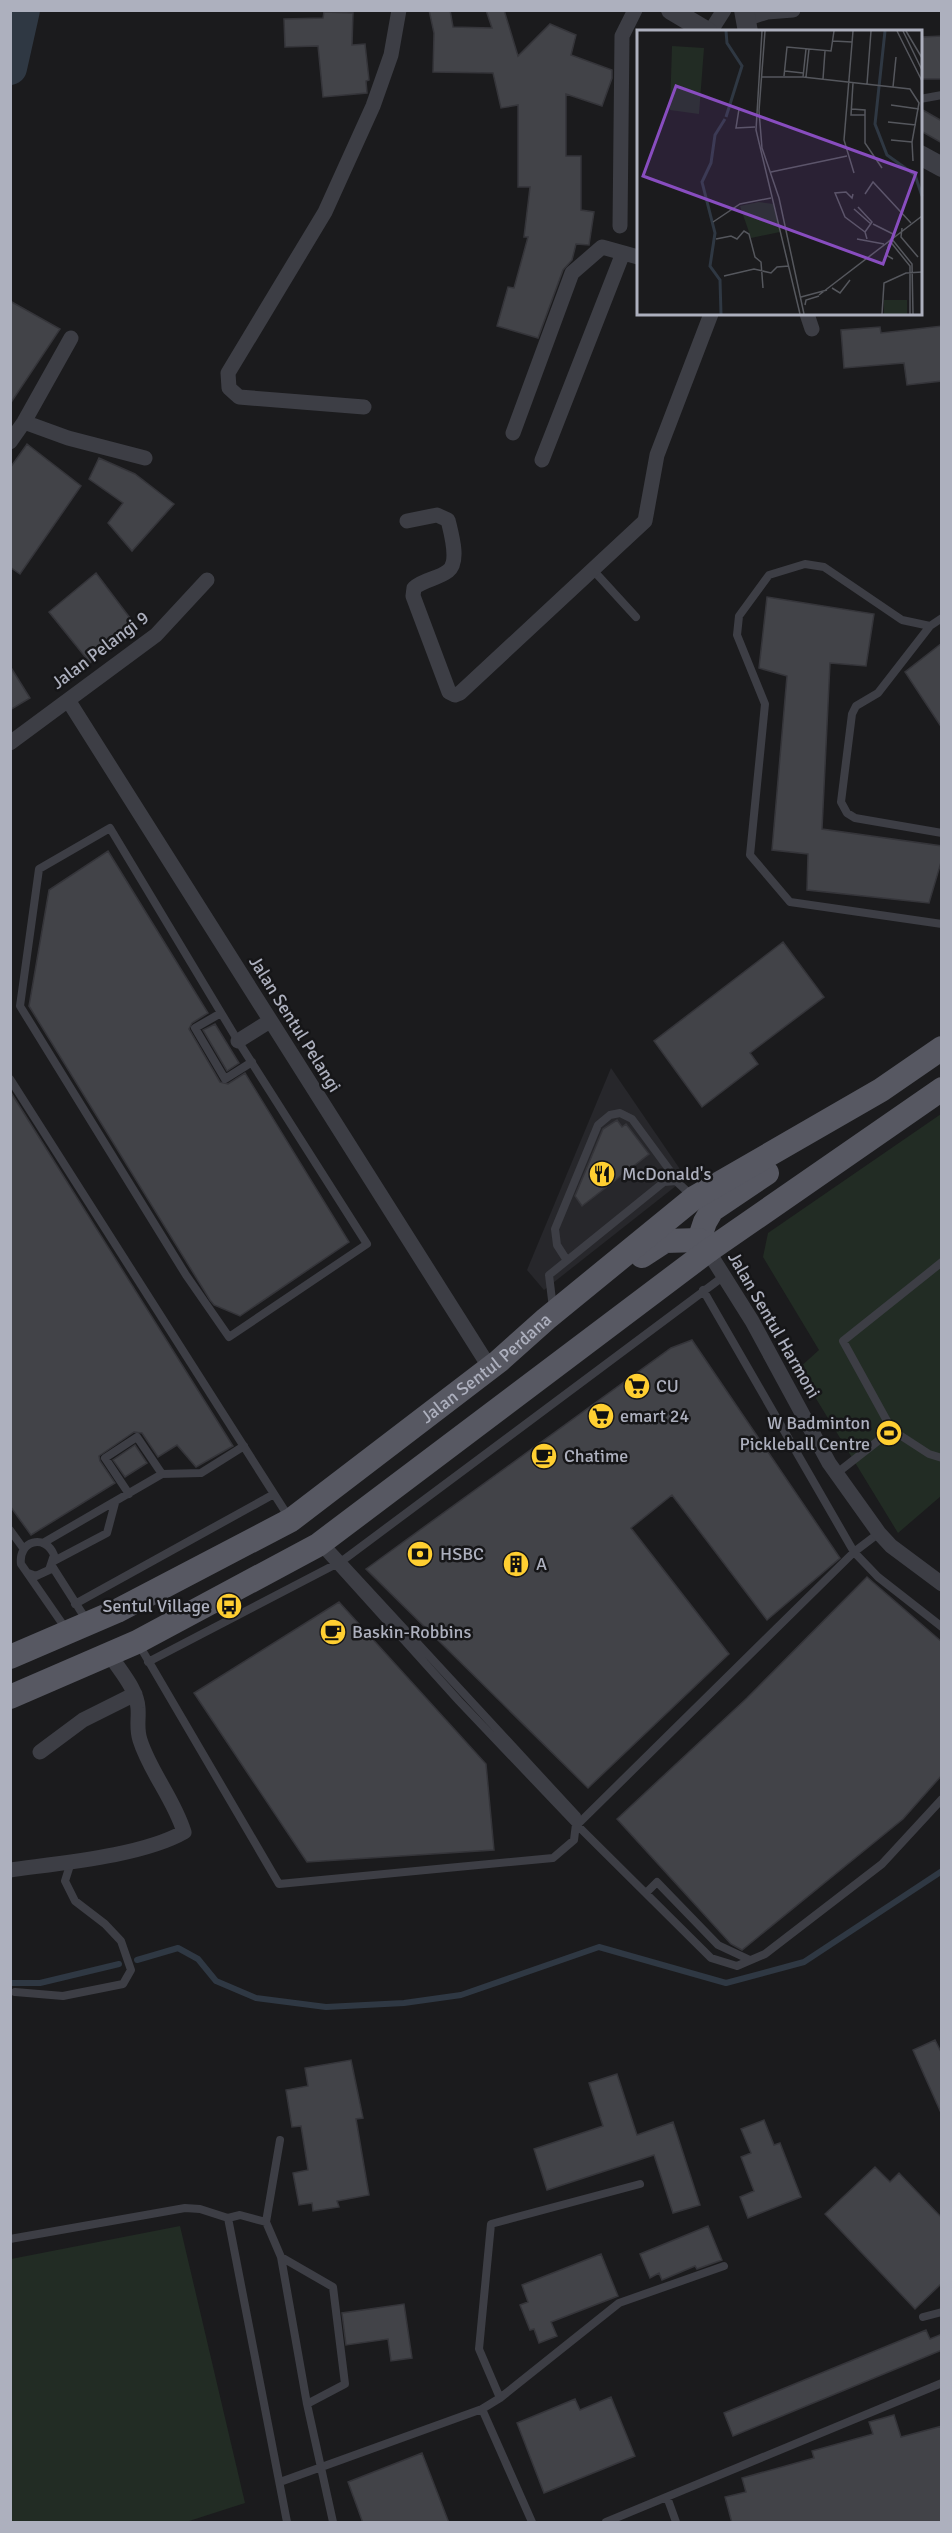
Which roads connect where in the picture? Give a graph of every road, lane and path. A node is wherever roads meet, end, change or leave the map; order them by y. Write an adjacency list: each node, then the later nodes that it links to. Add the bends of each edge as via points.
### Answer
1 (399, 10): 20 (street, via 391,55 373,106 325,212 228,373 229,388 239,397)
2 (635, 10): 13 (street, via 622,36)
3 (724, 10): 8 (street)
4 (793, 10): 6 (street, via 767,12)
5 (681, 13): 7 (street)
6 (746, 20)
7 (706, 30)
8 (710, 30)
9 (942, 95): 10 (lane)
10 (922, 99)
11 (922, 155): 12 (street)
12 (942, 166)
13 (620, 226)
14 (623, 252): 15 (street); 22 (street, via 602,247 572,273); 25 (street)
15 (637, 256)
16 (711, 315): 27 (street, via 657,455 645,521)
17 (807, 315): 18 (street)
18 (812, 329)
19 (71, 338): 21 (street)
20 (364, 407)
21 (24, 422): 23 (street); 24 (street)
22 (513, 433)
23 (10, 442)
24 (145, 458)
25 (542, 460)
26 (407, 521): 27 (street, via 437,515 448,520 454,563 449,571 419,583 413,596 449,692 455,695)
27 (593, 570): 29 (lane)
28 (207, 580): 32 (street, Jalan Pelangi 9, via 156,635)
29 (636, 617)
30 (942, 618): 31 (lane)
31 (930, 626): 34 (lane, via 878,693 856,706 841,801 855,818); 35 (lane, via 902,620 824,567 805,564 769,575 739,616 737,635 765,705 750,855 790,902)
32 (68, 700): 33 (street, Jalan Pelangi 9); 37 (street, Jalan Sentul Pelangi)
33 (10, 743)
34 (942, 833)
35 (942, 924)
36 (221, 1013): 38 (lane); 40 (lane, via 195,1028 225,1079); 40 (lane, via 110,828 39,869 20,1006 186,1275 229,1336 367,1244)
37 (270, 1021): 38 (street); 53 (street, Jalan Sentul Pelangi)
38 (238, 1041): 40 (lane)
39 (942, 1048): 43 (main road, Jalan Sentul Perdana)
40 (252, 1062)
41 (10, 1079): 55 (lane)
42 (942, 1089): 46 (main road, Jalan Sentul Perdana)
43 (881, 1090): 45 (main road, Jalan Sentul Perdana); 46 (main road, via 712,1210 705,1222)
44 (675, 1181): 45 (lane); 47 (lane, via 664,1182); 47 (lane, via 632,1119 620,1113 604,1119 598,1125 555,1229 556,1245)
45 (694, 1198): 51 (main road, Jalan Sentul Perdana)
46 (703, 1246): 49 (street, Jalan Sentul Harmoni); 51 (main road, via 665,1241 605,1282); 66 (main road, Jalan Sentul Perdana)
47 (566, 1259): 52 (lane, via 549,1275)
48 (942, 1262): 54 (lane, via 843,1341)
49 (724, 1276): 50 (lane); 57 (street, Jalan Sentul Harmoni)
50 (703, 1290): 68 (lane); 70 (lane)
51 (577, 1294): 52 (main road, Jalan Sentul Perdana)
52 (554, 1313): 53 (main road, Jalan Sentul Perdana)
53 (490, 1368): 62 (main road, Jalan Sentul Perdana)
54 (892, 1430): 56 (lane); 57 (lane)
55 (244, 1446): 58 (lane, via 201,1473); 60 (lane)
56 (942, 1458)
57 (837, 1473): 64 (street, Jalan Sentul Harmoni)
58 (162, 1474): 59 (lane); 59 (lane, via 137,1437 105,1458)
59 (129, 1494): 61 (lane)
60 (274, 1494): 62 (lane); 73 (lane)
61 (115, 1503): 65 (lane); 69 (lane, via 107,1533)
62 (291, 1520): 75 (main road, Jalan Sentul Perdana)
63 (10, 1530): 67 (lane)
64 (879, 1533): 68 (lane); 72 (street, Jalan Sentul Harmoni)
65 (43, 1543): 67 (lane, via 32,1542); 69 (lane, via 52,1550)
66 (321, 1543): 70 (lane); 76 (main road, Jalan Sentul Perdana)
67 (23, 1548): 71 (lane, via 21,1564)
68 (854, 1552): 74 (lane, via 878,1577); 84 (lane)
69 (53, 1564): 71 (lane, via 41,1575); 73 (lane)
70 (338, 1564): 76 (lane); 84 (lane)
71 (28, 1573): 75 (lane)
72 (942, 1584)
73 (75, 1604): 75 (lane)
74 (942, 1627)
75 (80, 1633): 76 (main road, via 97,1652 134,1636); 78 (main road, Jalan Sentul Perdana); 79 (main road, via 73,1661)
76 (145, 1646): 77 (main road, Jalan Sentul Perdana); 84 (lane, via 279,1884 552,1858 574,1840)
77 (110, 1655): 79 (main road, Jalan Sentul Perdana); 80 (street)
78 (10, 1657)
79 (44, 1683): 81 (main road, Jalan Sentul Perdana)
80 (135, 1694): 82 (street, via 83,1720); 85 (street, via 139,1739 180,1816 184,1832 153,1845)
81 (10, 1697)
82 (40, 1752)
83 (942, 1798): 88 (lane, via 882,1864 765,1954)
84 (577, 1825): 87 (lane)
85 (71, 1862): 86 (street); 89 (lane, via 65,1881 75,1901 121,1941 131,1970 128,1977 123,1984 63,1996)
86 (10, 1870)
87 (646, 1893): 88 (lane, via 711,1958 737,1966); 88 (lane, via 657,1882 717,1946)
88 (750, 1960)
89 (15, 1992)
90 (280, 2140): 93 (lane)
91 (640, 2184): 100 (lane, via 491,2224 478,2349)
92 (228, 2218): 93 (lane, via 240,2215); 94 (lane, via 185,2208); 104 (lane)
93 (266, 2222): 95 (lane)
94 (10, 2239)
95 (281, 2257): 101 (lane); 101 (lane, via 333,2287 345,2384)
96 (723, 2266): 100 (lane, via 620,2303)
97 (942, 2312): 98 (lane)
98 (923, 2317)
99 (942, 2383): 105 (lane)
100 (500, 2398): 102 (lane)
101 (307, 2404): 103 (lane)
102 (482, 2409): 103 (lane); 108 (lane)
103 (321, 2468): 104 (lane); 107 (lane)
104 (280, 2482): 106 (lane)
105 (667, 2497): 109 (lane); 110 (lane)
106 (287, 2523)
107 (333, 2523)
108 (531, 2523)
109 (606, 2523)
110 (676, 2523)

